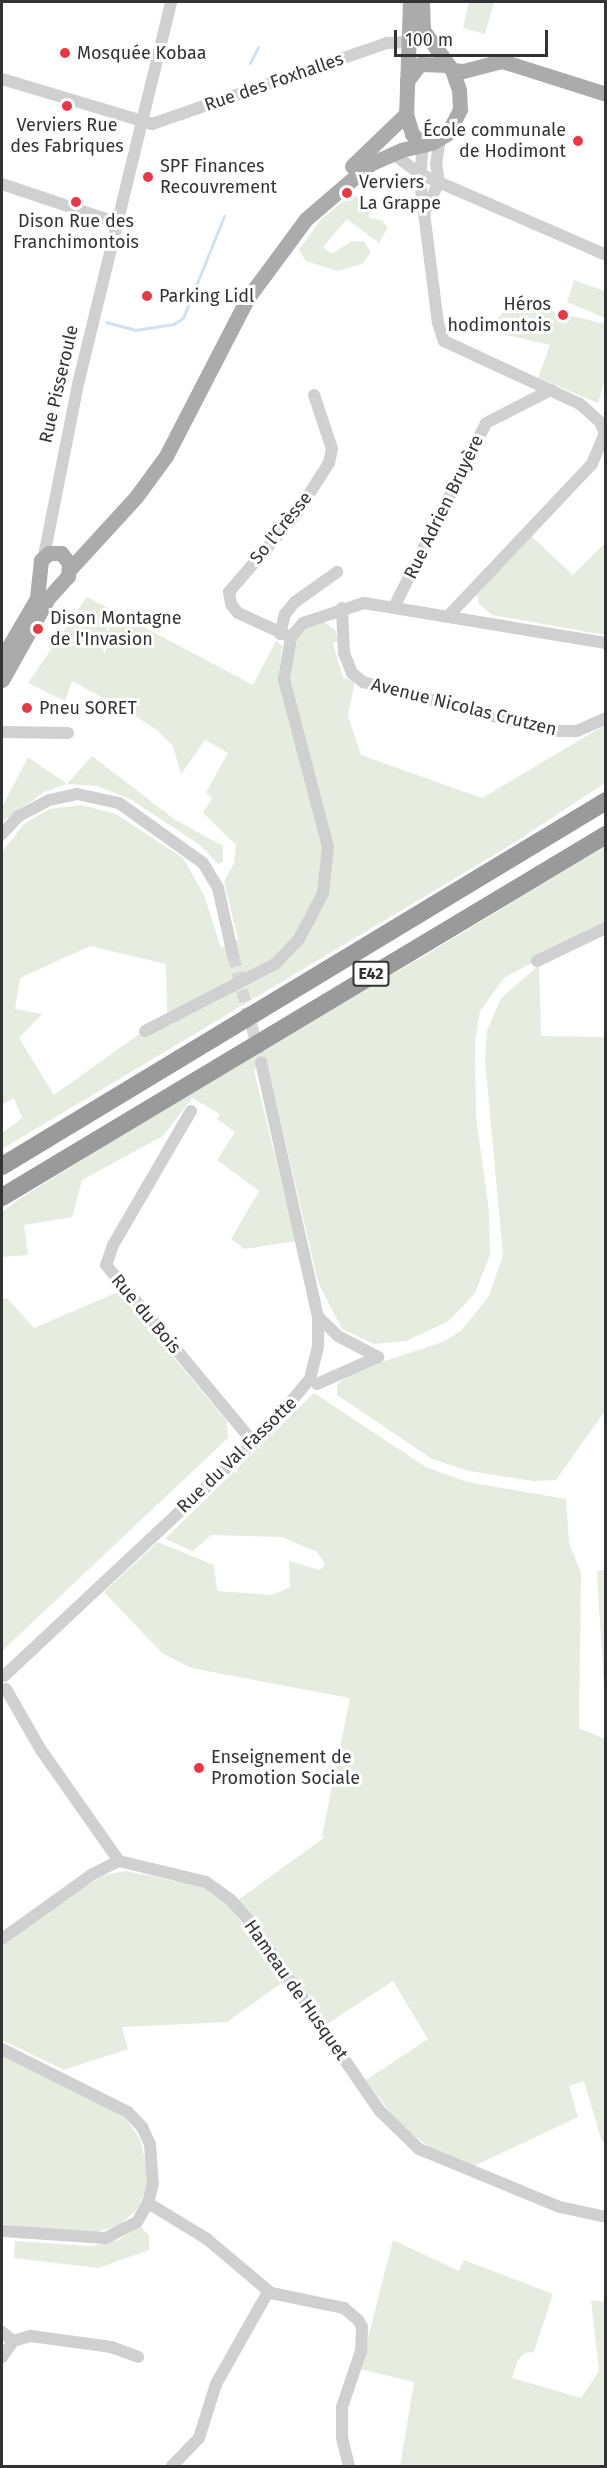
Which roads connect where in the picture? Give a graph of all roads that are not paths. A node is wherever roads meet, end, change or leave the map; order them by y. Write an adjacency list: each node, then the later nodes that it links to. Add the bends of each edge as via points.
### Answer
1 (171, 2): 10 (street, Rue Pisseroule)
2 (410, 2): 4 (main road)
3 (422, 2): 5 (main road, via 423,30)
4 (407, 42): 7 (main road); 10 (street, Rue des Foxhalles, via 387,43 162,122)
5 (450, 68): 7 (main road, via 420,64); 8 (main road, via 463,71 502,61); 11 (main road, via 459,90 460,109 448,133)
6 (2, 79): 10 (street)
7 (407, 81): 9 (main road)
8 (606, 94)
9 (406, 114): 12 (main road, via 412,134); 19 (main road, via 382,141 311,202)
10 (141, 123): 18 (street, Rue Pisseroule)
11 (440, 139): 12 (main road); 15 (street, via 436,164)
12 (423, 144): 13 (main road); 14 (street)
13 (392, 153): 14 (street); 19 (main road, via 370,164 332,193)
14 (420, 174): 15 (street); 17 (street)
15 (439, 182): 17 (street); 20 (street)
16 (2, 184): 18 (street)
17 (425, 212): 21 (street, via 438,323 444,341)
18 (118, 223): 25 (street, Rue Pisseroule, via 79,380)
19 (282, 250): 23 (main road, via 247,299 186,423)
20 (606, 255)
21 (551, 390): 30 (street, Rue Adrien Bruyère, via 486,423); 32 (street, via 580,404 600,422 605,433 602,446 592,464)
22 (314, 395): 33 (street, So l'Crèsse, via 332,449 329,464 297,513 230,592 234,610)
23 (144, 485): 24 (main road, via 109,512 79,545); 26 (main road)
24 (61, 553): 25 (main road); 26 (main road)
25 (44, 556): 28 (main road)
26 (70, 569): 29 (main road)
27 (337, 572): 33 (street, via 295,602 285,614)
28 (39, 573): 29 (main road, via 49,583); 35 (main road, via 37,598)
29 (60, 583): 36 (main road, via 29,628)
30 (395, 605): 31 (street, via 364,603); 32 (street)
31 (342, 608): 33 (street, via 314,617); 37 (street, Avenue Nicolas Crutzen, via 346,659 352,673 363,682 550,731 577,731)
32 (449, 615): 34 (street)
33 (285, 635): 47 (street, via 284,679 328,847 323,893 299,939 275,964)
34 (606, 643)
35 (2, 658)
36 (2, 680)
37 (606, 718)
38 (2, 723): 39 (street)
39 (8, 732): 40 (street)
40 (68, 733)
41 (606, 801): 50 (highway, E42)
42 (2, 834): 45 (street, via 19,816 49,800 77,794 119,803 203,862 218,888)
43 (606, 835): 51 (highway, E42)
44 (606, 928): 46 (street)
45 (233, 955)
46 (537, 961)
47 (145, 1031)
48 (261, 1062): 52 (street, Rue du Val Fassotte)
49 (191, 1112): 54 (street, Rue du Bois, via 112,1245 106,1265)
50 (2, 1166)
51 (2, 1197)
52 (318, 1317): 53 (street, via 338,1336 378,1357); 54 (street, Rue du Val Fassotte, via 318,1346 310,1379)
53 (317, 1384)
54 (253, 1442): 55 (street, Rue du Val Fassotte)
55 (3, 1676): 56 (street)
56 (3, 1693): 57 (street)
57 (119, 1861): 58 (street, via 91,1875); 61 (street, Hameau de Husquet, via 193,1877 234,1902 380,2111 419,2149 465,2171 579,2213)
58 (2, 1939)
59 (2, 2049): 60 (street, via 112,2100 135,2119 150,2144 153,2182)
60 (148, 2203): 62 (street, via 137,2222 105,2238); 63 (street, via 207,2239)
61 (606, 2217)
62 (2, 2231)
63 (268, 2292): 68 (street, via 216,2384 199,2438); 69 (street, via 344,2308 362,2327 361,2351 342,2407 342,2438)
64 (2, 2332): 65 (street)
65 (13, 2341): 66 (street, via 31,2336 111,2347); 67 (street)
66 (138, 2356)
67 (2, 2357)
68 (172, 2466)
69 (349, 2466)

